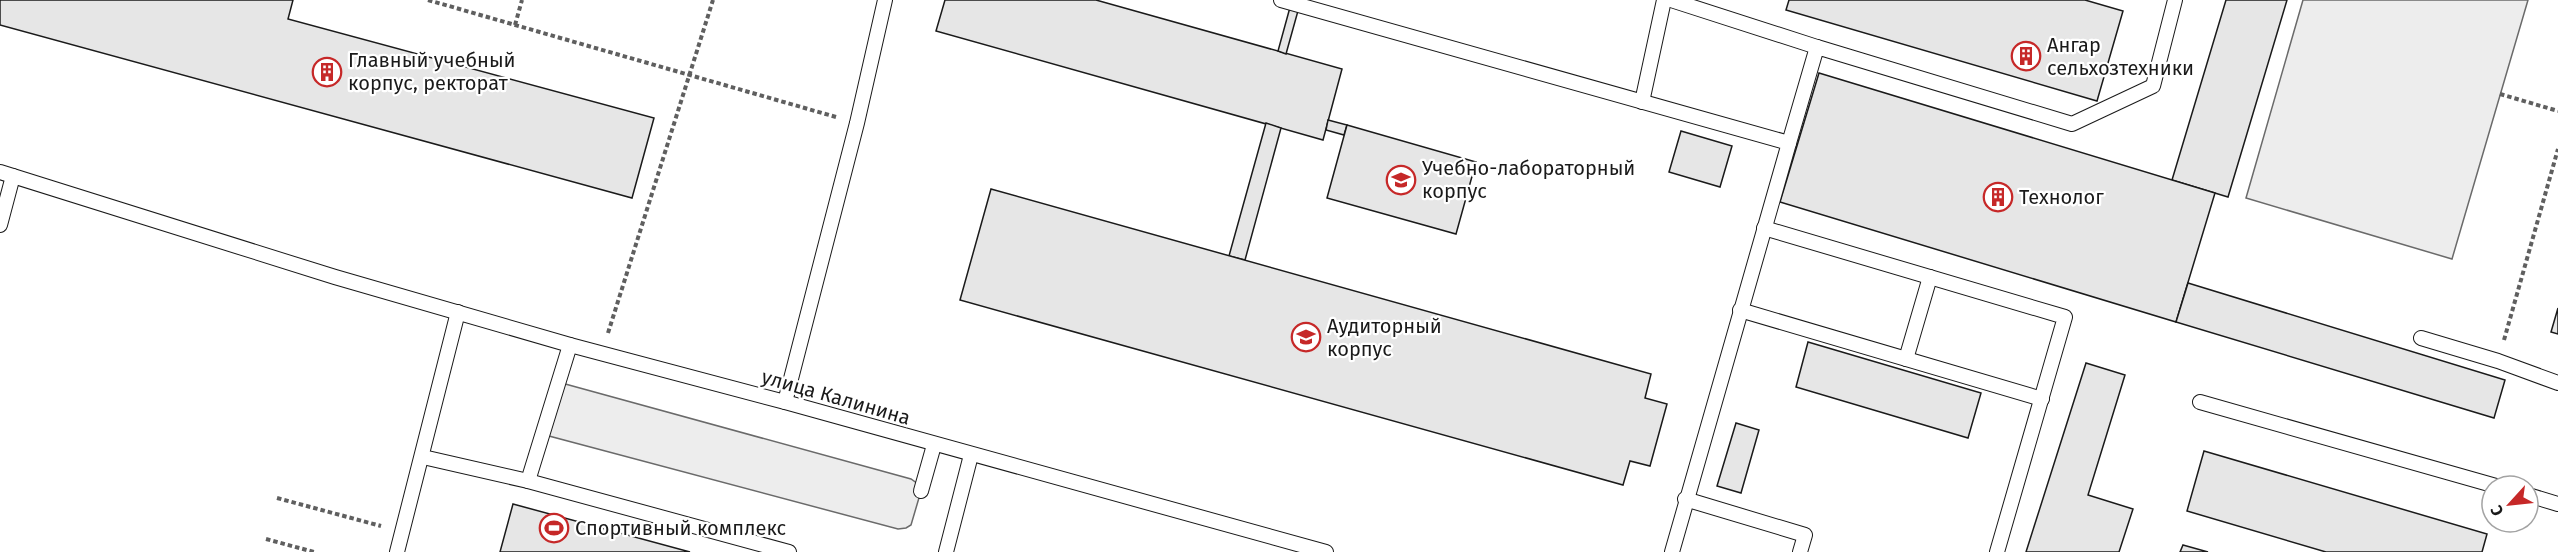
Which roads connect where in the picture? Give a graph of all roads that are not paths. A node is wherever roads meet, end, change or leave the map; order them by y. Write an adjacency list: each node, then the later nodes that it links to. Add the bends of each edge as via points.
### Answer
1 (885, 0): 20 (lane)
2 (1281, 0): 7 (lane)
3 (1664, 0): 7 (lane)
4 (1671, 0): 6 (lane)
5 (2175, 0): 6 (lane, via 2153,86 2072,124)
6 (1817, 47): 8 (lane)
7 (1642, 102): 8 (lane)
8 (1789, 143): 11 (lane)
9 (7, 174): 10 (lane); 14 (lane, улица Калинина)
10 (0, 225)
11 (1764, 228): 12 (lane); 13 (lane)
12 (1930, 277): 17 (lane); 19 (lane, via 2065,317)
13 (1740, 310): 17 (lane); 28 (lane)
14 (458, 312): 16 (lane, улица Калинина); 24 (lane)
15 (2421, 338): 18 (lane)
16 (570, 345): 20 (lane, улица Калинина); 25 (lane)
17 (1906, 358): 19 (lane)
18 (2558, 383)
19 (2042, 399): 37 (lane)
20 (785, 402): 22 (lane, улица Калинина)
21 (2200, 402): 26 (lane)
22 (934, 445): 23 (lane, улица Калинина); 27 (lane)
23 (971, 455): 33 (lane); 34 (lane, улица Калинина)
24 (423, 457): 25 (lane); 31 (lane)
25 (528, 481): 32 (lane)
26 (2480, 481)
27 (921, 491)
28 (1685, 499): 35 (lane); 36 (lane, via 1806,535)
29 (2540, 499): 30 (lane)
30 (2558, 504)
31 (398, 552)
32 (789, 552)
33 (946, 552)
34 (1326, 552)
35 (1672, 552)
36 (1800, 552)
37 (1997, 552)

